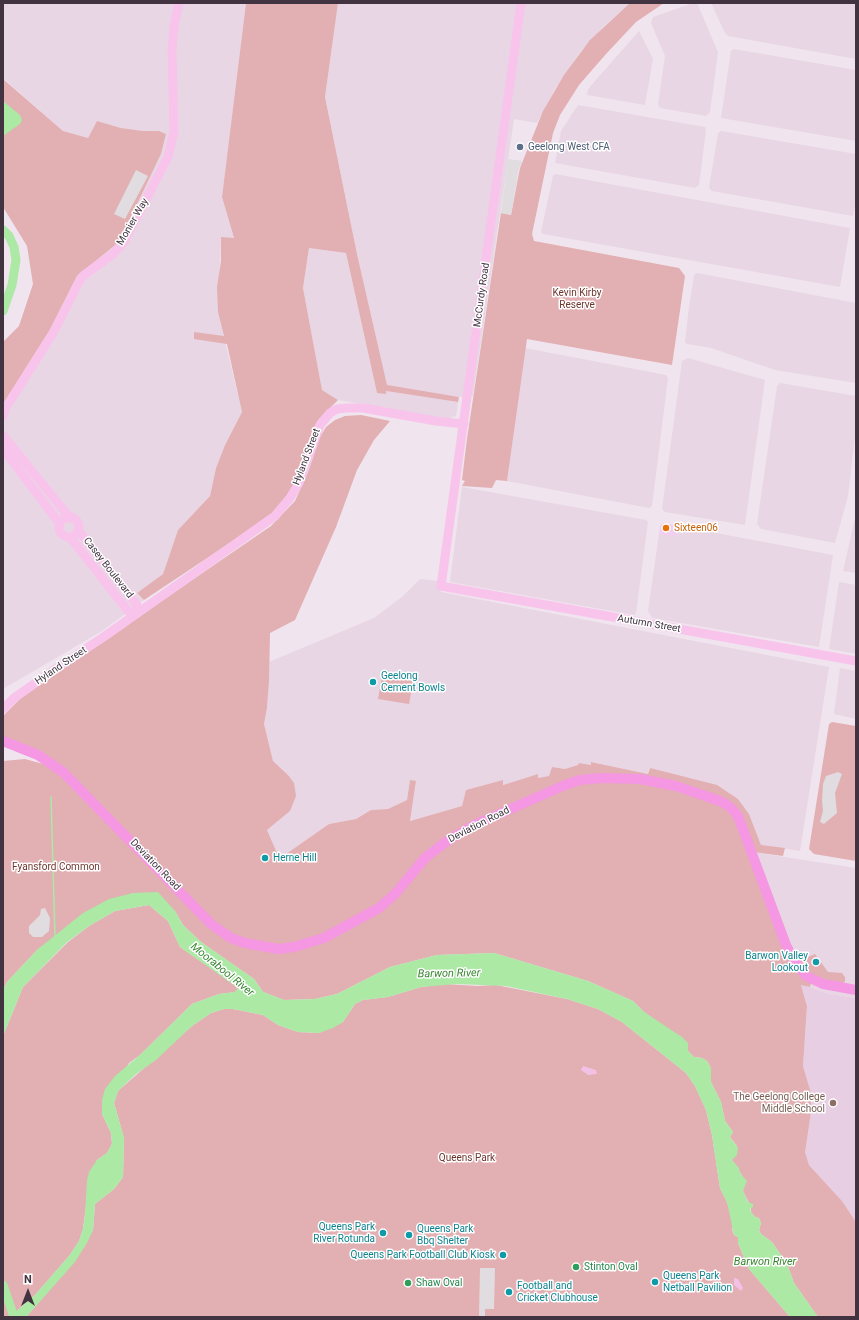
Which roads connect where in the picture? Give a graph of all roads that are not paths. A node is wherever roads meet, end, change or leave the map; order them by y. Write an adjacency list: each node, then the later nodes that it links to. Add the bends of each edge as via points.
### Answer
1 (179, 3): 3 (street, Monier Way, via 172,48 174,132 168,157 124,242 78,282 53,333)
2 (521, 3): 4 (street, McCurdy Road)
3 (4, 412)
4 (464, 424): 11 (street, Hyland Street, via 363,408 337,409 320,424 303,474 283,507 256,530); 12 (street, McCurdy Road)
5 (3, 435): 7 (street)
6 (3, 449): 8 (street)
7 (70, 518): 8 (street, via 64,519); 9 (street, via 78,522)
8 (60, 524): 10 (street, via 62,534)
9 (78, 530): 10 (street); 13 (street, Casey Boulevard)
10 (70, 537): 13 (street, Casey Boulevard)
11 (217, 556): 13 (street, Hyland Street); 13 (street, Hyland Street, via 192,568)
12 (441, 586): 14 (street, Autumn Street)
13 (134, 610): 15 (street, Hyland Street); 16 (street, Hyland Street, via 105,636 18,695)
14 (856, 662)
15 (3, 700)
16 (3, 709)
17 (3, 741): 19 (main road, Deviation Road, via 38,755)
18 (3, 748): 19 (main road, Deviation Road)
19 (50, 763): 20 (main road, Deviation Road, via 76,783 211,924 231,938 244,943 278,949 324,938 379,908 425,858 447,841 474,825 565,785 580,780 601,778 640,779 676,786 709,796 730,806 744,828 786,945 795,962 806,976 815,981)
20 (851, 989)

